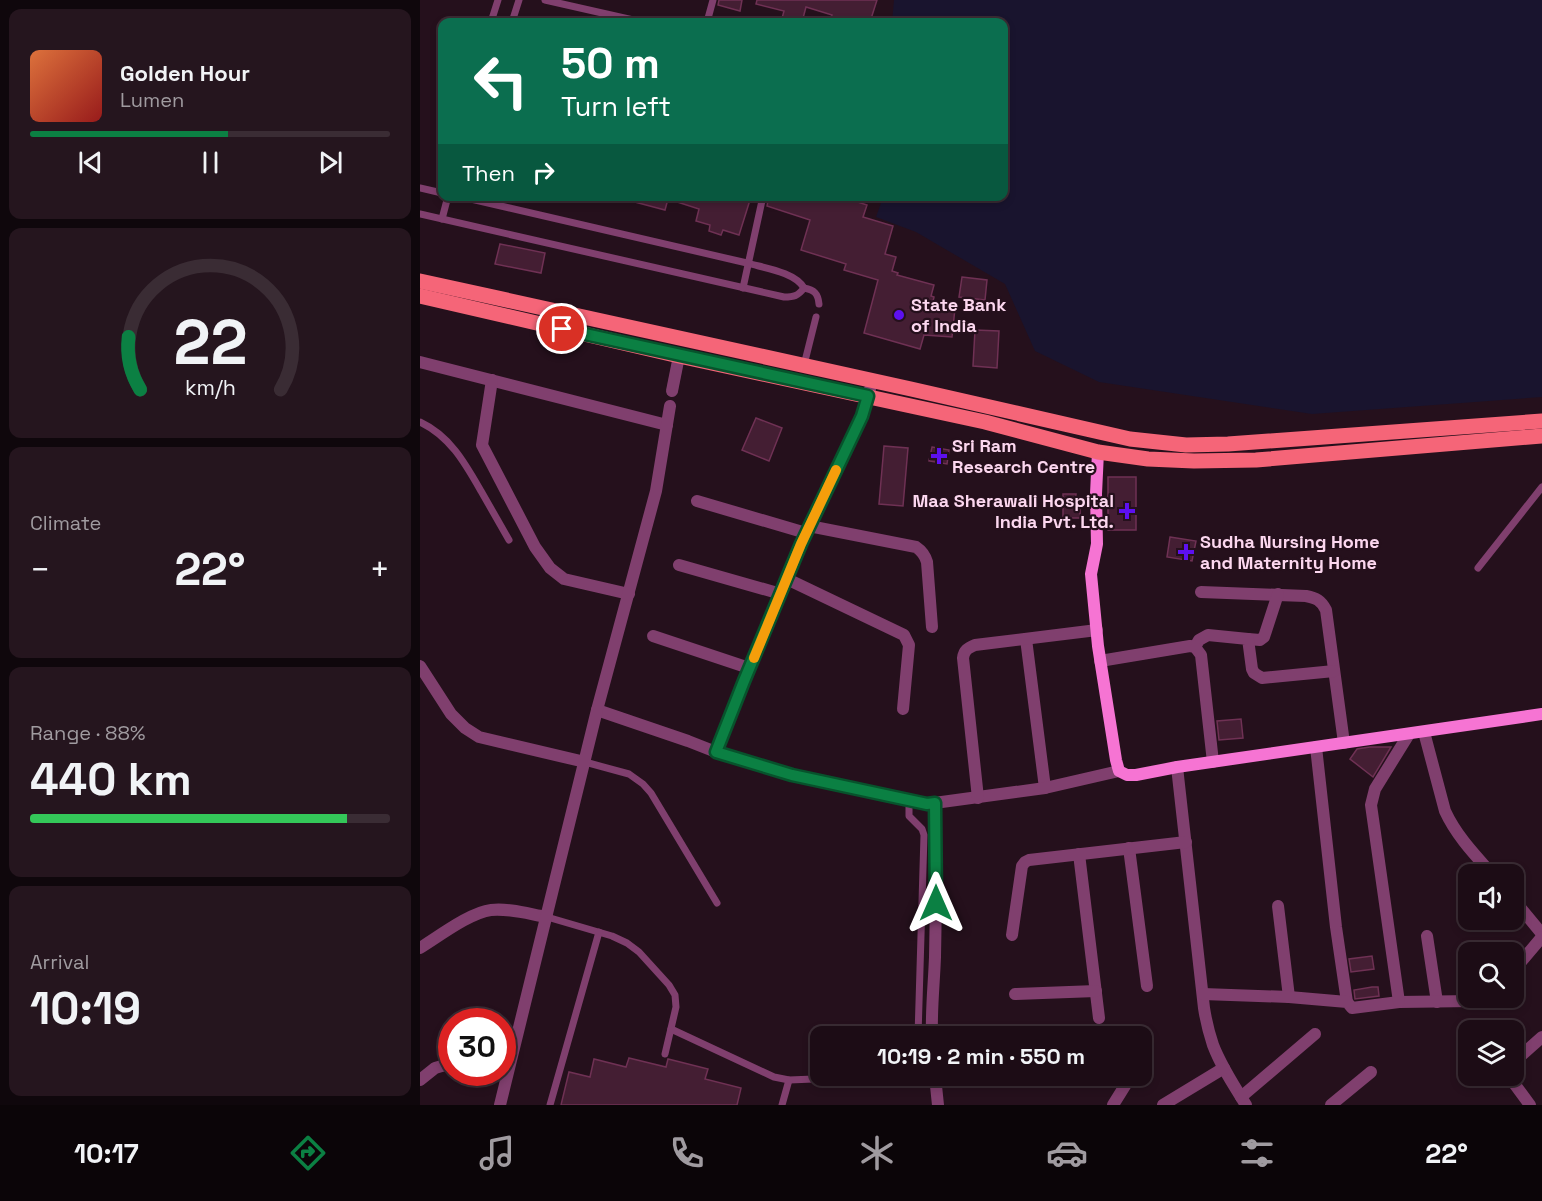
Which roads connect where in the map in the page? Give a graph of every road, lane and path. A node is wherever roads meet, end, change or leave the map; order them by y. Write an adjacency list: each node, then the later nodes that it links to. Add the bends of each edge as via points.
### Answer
1 (498, 0): 5 (lane)
2 (519, 0): 6 (lane)
3 (545, 0): 7 (lane)
4 (713, 0): 8 (lane)
5 (492, 18)
6 (513, 18)
7 (624, 18)
8 (709, 18)
9 (420, 188): 10 (lane)
10 (438, 192)
11 (447, 201): 15 (lane)
12 (476, 201): 16 (lane)
13 (762, 201): 16 (lane)
14 (420, 214): 15 (lane)
15 (442, 219): 18 (lane)
16 (747, 263): 18 (lane); 19 (lane, via 793,276)
17 (420, 280): 25 (main road)
18 (743, 288): 19 (lane, via 791,297)
19 (804, 288): 21 (lane, via 818,295)
20 (420, 296): 23 (main road)
21 (819, 304)
22 (816, 317): 25 (lane)
23 (679, 356): 28 (street); 29 (main road)
24 (420, 362): 26 (street)
25 (804, 365): 27 (main road)
26 (492, 380): 33 (street); 44 (street, via 482,446 535,547 564,579)
27 (873, 380): 29 (street); 31 (main road, via 1130,439 1186,444)
28 (672, 391)
29 (868, 396): 35 (main road); 38 (street)
30 (670, 406): 33 (street)
31 (1542, 421)
32 (420, 422): 39 (lane, via 449,442 463,460)
33 (667, 425): 44 (street, via 656,491)
34 (1542, 436): 35 (main road, via 1256,460 1148,459)
35 (1098, 452): 48 (street, via 1097,543 1090,574)
36 (1542, 487): 41 (lane)
37 (697, 501): 38 (street)
38 (807, 530): 42 (street); 47 (street, via 920,550 927,562)
39 (509, 540)
40 (679, 565): 45 (street)
41 (1478, 568)
42 (787, 579): 45 (street); 57 (street, via 904,635 909,645)
43 (1201, 592): 46 (street)
44 (629, 594): 58 (street)
45 (781, 594): 55 (street)
46 (1278, 594): 51 (street, via 1264,637); 56 (street, via 1306,596 1322,602)
47 (932, 627)
48 (1096, 630): 50 (street); 53 (street)
49 (653, 636): 55 (street)
50 (1026, 639): 69 (street); 70 (street, via 975,645 964,651)
51 (1248, 639): 52 (street, via 1208,635); 56 (street, via 1252,669 1263,678)
52 (1195, 647): 53 (street); 66 (street, via 1201,655)
53 (1100, 661): 68 (street)
54 (420, 666): 65 (street, via 451,714 465,728 479,736)
55 (749, 669): 64 (street)
56 (1334, 671): 62 (street)
57 (903, 709)
58 (597, 710): 64 (street); 65 (street)
59 (1542, 714): 60 (street)
60 (1424, 732): 61 (street); 76 (street, via 1445,811)
61 (1409, 734): 62 (street); 94 (street, via 1375,789 1371,805)
62 (1344, 743): 63 (street)
63 (1316, 747): 66 (street); 93 (street)
64 (716, 752): 71 (street, via 792,775)
65 (585, 762): 77 (lane, via 629,774 643,784); 80 (street)
66 (1213, 762): 67 (street)
67 (1178, 767): 68 (street, via 1136,775); 73 (street)
68 (1119, 771): 69 (street)
69 (1045, 788): 70 (street)
70 (978, 798): 72 (street)
71 (909, 800): 72 (street); 97 (lane, via 909,816 922,828 924,836)
72 (935, 803): 98 (street)
73 (1186, 842): 74 (street); 90 (street)
74 (1129, 848): 75 (street); 87 (street)
75 (1079, 854): 82 (street, via 1025,862); 88 (street)
76 (1483, 864)
77 (717, 903)
78 (1278, 906): 91 (street)
79 (1524, 913): 84 (street)
80 (547, 917): 81 (lane); 85 (street, via 488,910); 100 (street)
81 (599, 932): 99 (lane, via 639,952 669,985 676,1007); 117 (lane)
82 (1012, 935)
83 (1427, 936): 95 (street)
84 (1542, 936): 86 (street)
85 (420, 948)
86 (1524, 958)
87 (1147, 986)
88 (1096, 991): 89 (street); 96 (street)
89 (1015, 994)
90 (1203, 994): 91 (street); 106 (street, via 1208,1027)
91 (1289, 997): 93 (street)
92 (1458, 1001): 95 (street)
93 (1347, 1002): 94 (street, via 1352,1008)
94 (1399, 1002): 95 (street)
95 (1437, 1002)
96 (1099, 1018)
97 (918, 1026)
98 (932, 1026)
99 (671, 1029): 104 (lane); 110 (lane, via 774,1077)
100 (516, 1032)
101 (1315, 1034): 115 (street)
102 (1542, 1037): 103 (street)
103 (1524, 1053)
104 (665, 1054)
105 (438, 1067): 109 (street)
106 (1224, 1068): 115 (street); 121 (street)
107 (1371, 1072): 122 (street)
108 (810, 1079): 110 (lane)
109 (420, 1080)
110 (789, 1080): 118 (lane)
111 (503, 1086): 116 (street)
112 (936, 1086): 119 (street)
113 (1125, 1086): 120 (street)
114 (1516, 1086): 123 (street)
115 (1243, 1101)
116 (500, 1105)
117 (550, 1105)
118 (782, 1105)
119 (938, 1105)
120 (1113, 1105)
121 (1163, 1105)
122 (1331, 1105)
123 (1530, 1105)

